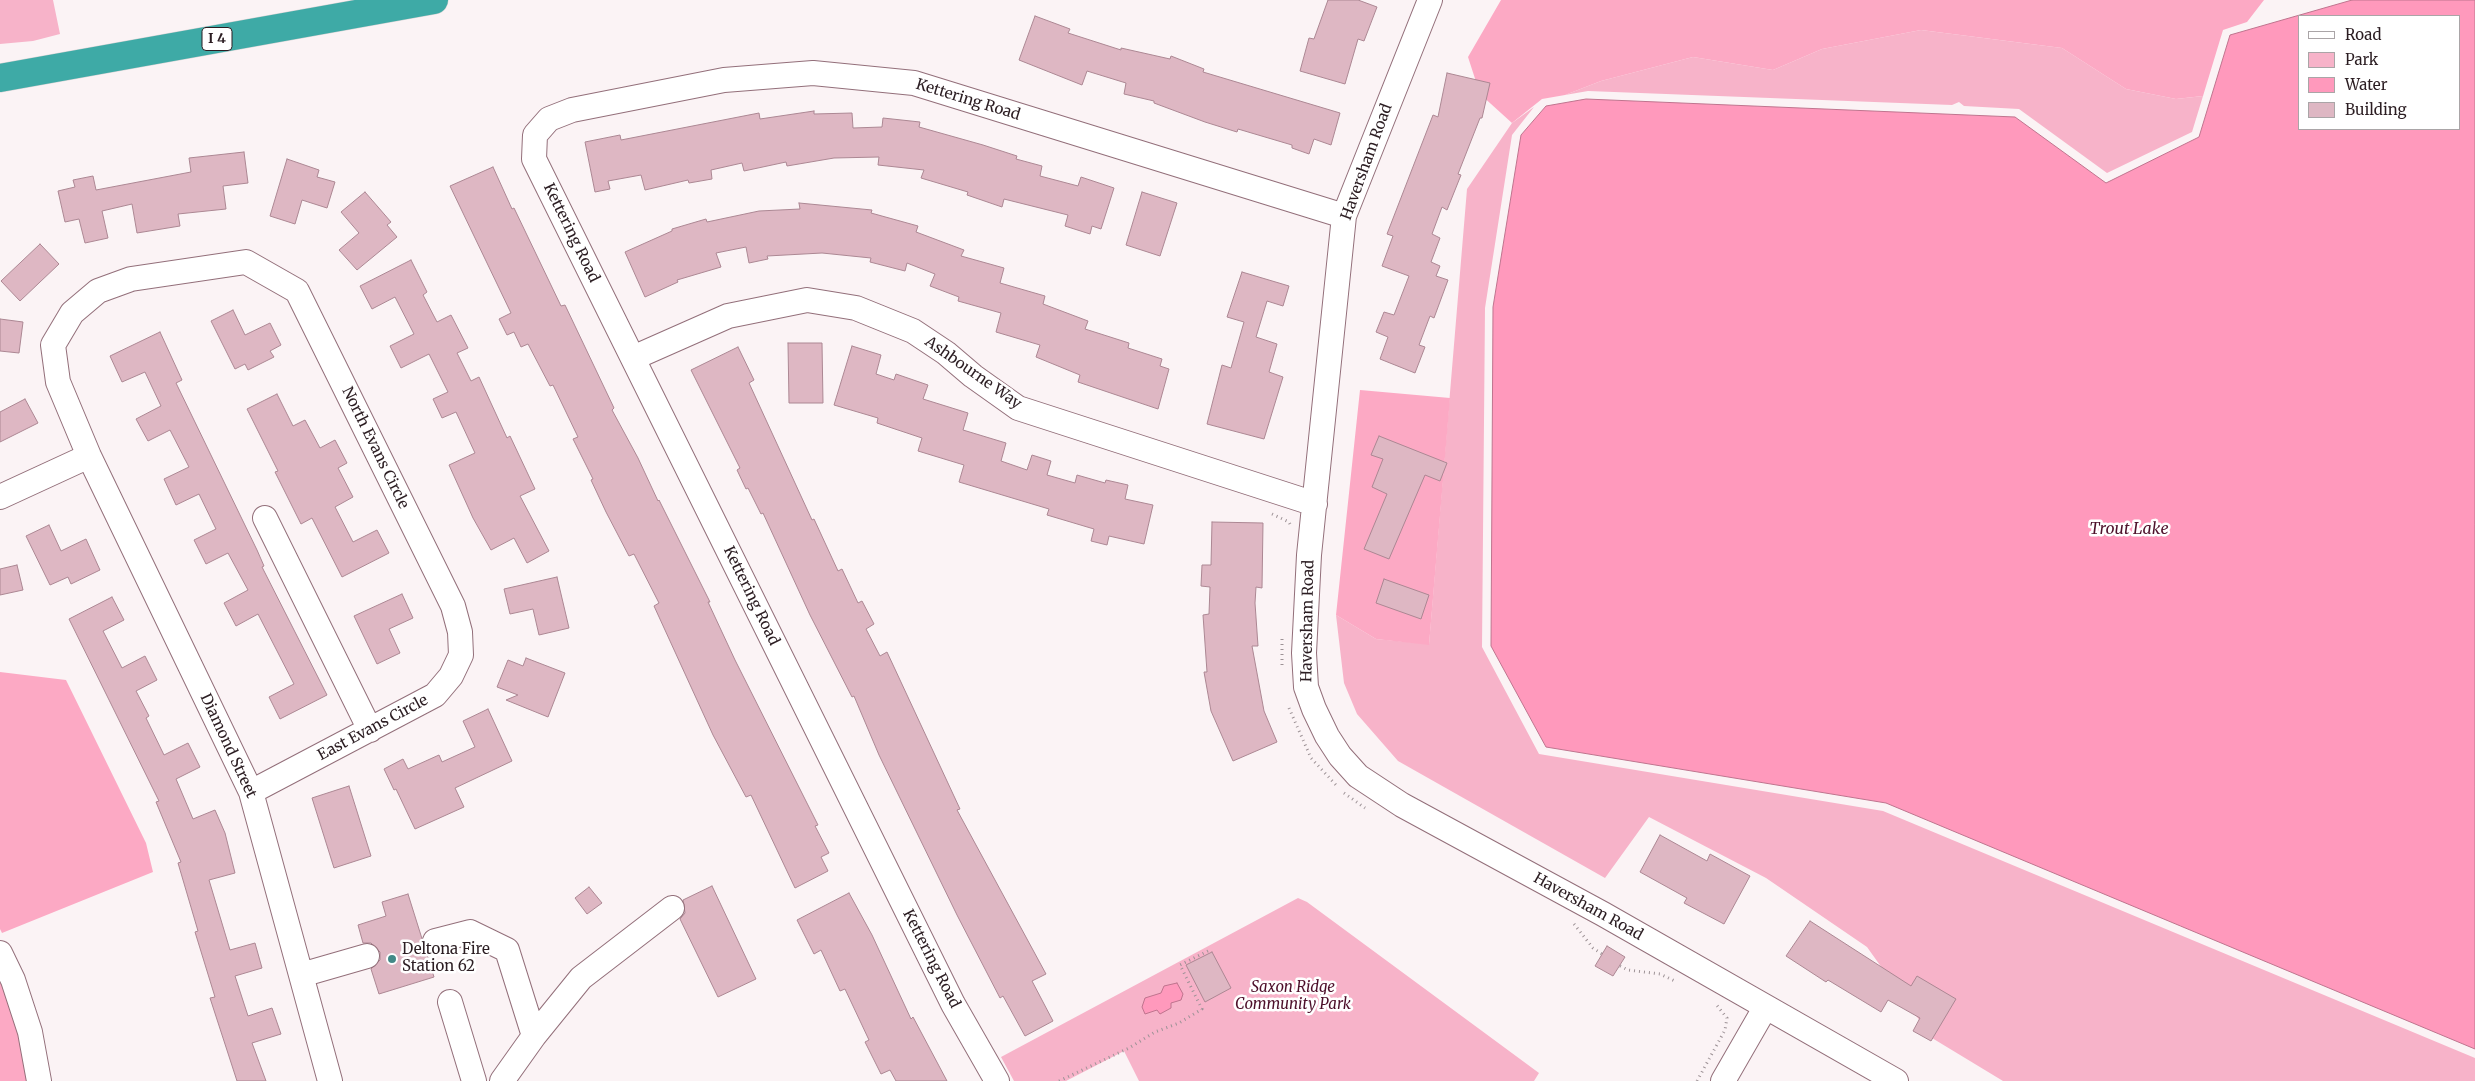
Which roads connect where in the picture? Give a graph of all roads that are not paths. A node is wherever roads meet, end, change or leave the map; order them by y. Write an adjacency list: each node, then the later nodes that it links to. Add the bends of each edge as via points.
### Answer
1 (434, 0): 3 (highway, I 4)
2 (1430, 0): 4 (street, Haversham Road)
3 (0, 78)
4 (1344, 216): 6 (street, Kettering Road, via 914,83 813,73 724,80 572,110 550,120 535,135 534,159); 9 (street, Haversham Road)
5 (297, 290): 7 (street, Diamond Street, via 246,262 131,279 98,291 72,313 53,345 58,382); 11 (street, North Evans Circle)
6 (633, 358): 9 (street, Ashbourne Way, via 728,316 808,300 856,308 913,332 1018,408); 26 (street, Kettering Road, via 953,1004)
7 (90, 456): 8 (street); 13 (street, Diamond Street)
8 (0, 497)
9 (1314, 504): 20 (street, Haversham Road, via 1306,624 1306,687 1327,736 1340,756 1358,776 1402,805 1603,914)
10 (265, 518): 12 (street)
11 (453, 606): 12 (street, East Evans Circle, via 460,632 460,655 451,676 435,695)
12 (370, 730): 13 (street, East Evans Circle)
13 (251, 792): 18 (street, Diamond Street)
14 (672, 908): 21 (street, via 581,978)
15 (435, 940): 21 (street, via 470,932 507,950)
16 (0, 954): 22 (street, via 13,980 30,1032)
17 (367, 956): 18 (street)
18 (301, 975): 23 (street, Diamond Street)
19 (450, 1002): 24 (street)
20 (1765, 1008): 27 (street); 28 (street, Haversham Road)
21 (534, 1036): 25 (street)
22 (39, 1081)
23 (330, 1081)
24 (474, 1081)
25 (502, 1081)
26 (997, 1081)
27 (1723, 1081)
28 (1896, 1081)

